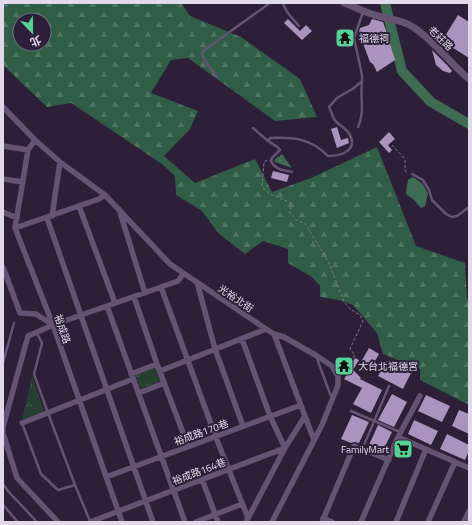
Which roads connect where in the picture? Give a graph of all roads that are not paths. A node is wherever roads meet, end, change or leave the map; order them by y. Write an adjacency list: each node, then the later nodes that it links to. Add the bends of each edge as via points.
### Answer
1 (270, 3): 6 (lane, via 203,51 204,59)
2 (283, 3): 5 (lane, via 287,13)
3 (344, 3): 4 (street)
4 (364, 11): 7 (street, 老莊路, via 411,26 426,36); 8 (lane, via 354,38)
5 (299, 26)
6 (217, 77)
7 (469, 78)
8 (362, 81): 12 (lane, via 362,114); 15 (lane, via 337,98 330,107 334,120 347,132 352,143 350,149 343,154 328,156 319,147 296,138 270,138)
9 (3, 107): 11 (street, 光裕北街)
10 (3, 113): 11 (street)
11 (11, 114): 14 (street, 光裕北街)
12 (358, 127)
13 (253, 128): 15 (lane)
14 (35, 140): 17 (street, 裕成路); 18 (street, 光裕北街)
15 (268, 141): 19 (lane, via 280,150 272,160 273,165)
16 (3, 146): 17 (street)
17 (28, 150): 22 (street, 裕成路)
18 (60, 162): 23 (street, 光裕北街); 28 (street)
19 (292, 172)
20 (412, 174): 26 (lane, via 423,180 432,200 446,214 457,216)
21 (3, 179): 22 (street)
22 (23, 182): 29 (street, 裕成路)
23 (105, 195): 24 (street); 25 (street, 光裕北街)
24 (79, 206): 28 (street); 37 (street)
25 (118, 207): 32 (street, 光裕北街, via 170,264); 35 (street)
26 (469, 207)
27 (3, 212): 29 (street)
28 (50, 217): 30 (street); 39 (street)
29 (17, 218): 30 (street, 裕成路)
30 (16, 228): 41 (street, 裕成路)
31 (3, 267): 41 (street, via 20,313 36,314)
32 (183, 274): 33 (street, 光裕北街); 34 (street, via 178,281)
33 (197, 282): 42 (street, 光裕北街); 46 (street)
34 (161, 287): 35 (street); 48 (street)
35 (145, 293): 36 (street)
36 (134, 297): 37 (street); 50 (street)
37 (115, 303): 38 (street)
38 (108, 306): 39 (street); 52 (street)
39 (82, 315): 41 (street); 55 (street)
40 (14, 323): 49 (lane)
41 (53, 325): 43 (street); 59 (street, 裕成路)
42 (266, 329): 44 (street, 光裕北街); 45 (street)
43 (36, 332): 62 (lane, via 42,343 34,374); 68 (street, via 28,336)
44 (274, 334): 47 (street, 光裕北街); 60 (street)
45 (242, 339): 46 (street); 63 (street)
46 (215, 349): 48 (street); 67 (street)
47 (316, 355): 58 (lane); 58 (street, 光裕北街, via 332,366 338,376 338,385)
48 (187, 360): 51 (street); 70 (street)
49 (3, 363)
50 (157, 364): 51 (street); 52 (street)
51 (160, 371): 53 (street)
52 (132, 376): 55 (street); 56 (street)
53 (164, 383): 56 (street); 73 (street)
54 (389, 386): 65 (lane)
55 (106, 390): 59 (street); 79 (street)
56 (139, 393): 76 (street)
57 (420, 396): 69 (street)
58 (332, 399): 71 (street)
59 (79, 400): 62 (street); 82 (street, 裕成路)
60 (301, 405): 63 (street, 裕成路170巷); 64 (street)
61 (351, 411): 65 (lane)
62 (48, 413): 66 (street); 85 (lane)
63 (270, 416): 67 (street, 裕成路170巷); 74 (street)
64 (305, 416): 71 (street); 74 (street)
65 (374, 421): 69 (lane); 72 (lane)
66 (22, 423): 85 (lane, via 37,465 45,478 58,490)
67 (243, 426): 70 (street, 裕成路170巷)
68 (3, 433): 97 (street, via 17,478)
69 (399, 435): 75 (street); 77 (street)
70 (215, 436): 73 (street, 裕成路170巷); 81 (street)
71 (314, 440): 104 (street)
72 (364, 445)
73 (188, 446): 76 (street, 裕成路170巷)
74 (285, 448): 81 (street, 裕成路164巷); 93 (street)
75 (426, 449): 78 (street); 107 (street)
76 (161, 456): 79 (street, 裕成路170巷); 86 (street)
77 (389, 460): 94 (street, via 354,446); 106 (street)
78 (455, 462): 80 (street); 108 (street)
79 (133, 466): 82 (street, 裕成路170巷); 87 (street)
80 (469, 468)
81 (228, 469): 83 (street, 裕成路164巷); 88 (street)
82 (106, 476): 90 (street, 裕成路)
83 (202, 479): 86 (street, 裕成路164巷); 92 (street)
84 (3, 484): 96 (lane)
85 (75, 485): 98 (lane)
86 (173, 490): 87 (street, 裕成路164巷); 101 (street)
87 (145, 500): 90 (street, 裕成路164巷); 100 (street)
88 (242, 504): 92 (street); 93 (street)
89 (3, 505): 95 (lane)
90 (118, 510): 98 (street, 裕成路164巷); 99 (street, 裕成路)
91 (469, 511): 109 (street)
92 (215, 514): 102 (street); 103 (street)
93 (247, 520)
94 (323, 520): 105 (street)
95 (18, 522)
96 (37, 522)
97 (58, 522)
98 (90, 522)
99 (122, 522)
100 (153, 522)
101 (185, 522)
102 (196, 522)
103 (218, 522)
104 (272, 522)
105 (332, 522)
106 (361, 522)
107 (396, 522)
108 (428, 522)
109 (464, 522)

